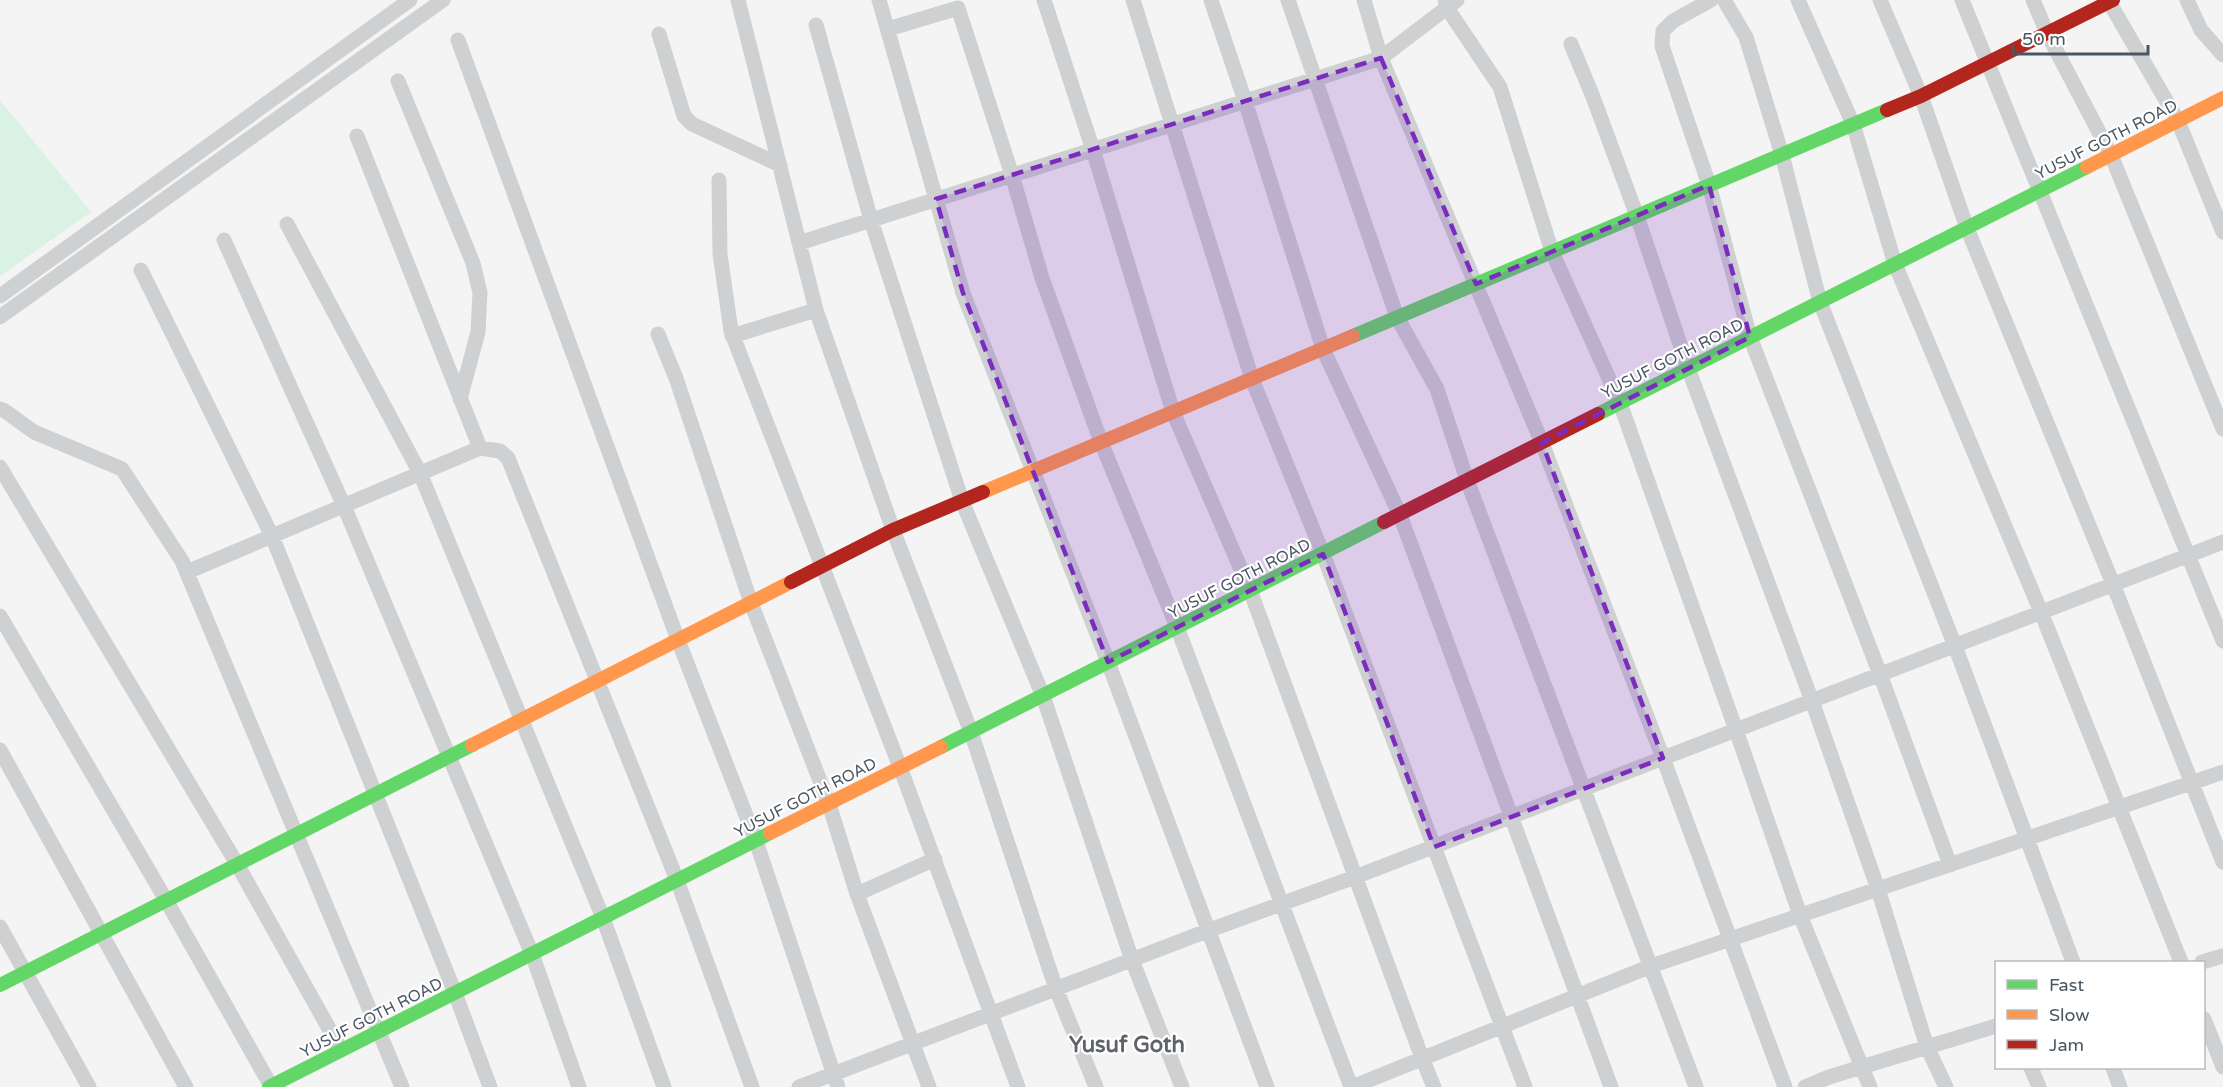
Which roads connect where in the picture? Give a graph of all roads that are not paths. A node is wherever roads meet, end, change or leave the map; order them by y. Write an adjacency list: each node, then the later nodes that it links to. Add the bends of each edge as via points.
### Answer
1 (410, 0): 57 (street)
2 (443, 0): 60 (street)
3 (738, 0): 40 (street)
4 (879, 0): 20 (street)
5 (1044, 0): 37 (street)
6 (1133, 0): 34 (street)
7 (1211, 0): 32 (street)
8 (1288, 0): 28 (street)
9 (1364, 0): 26 (street)
10 (1711, 0): 43 (street, via 1673,21 1664,31 1662,46)
11 (1724, 0): 38 (street, via 1746,37)
12 (1798, 0): 35 (street)
13 (1880, 0): 30 (street)
14 (1962, 0): 27 (street)
15 (2033, 0): 21 (street)
16 (2187, 0): 25 (street, via 2202,30)
17 (2110, 1): 21 (street); 33 (street)
18 (1450, 3): 26 (street); 53 (street, via 1500,87)
19 (816, 25): 47 (street)
20 (888, 29): 41 (street, via 958,8); 45 (street)
21 (2047, 33): 27 (street); 39 (street)
22 (659, 34): 40 (street, via 684,116)
23 (458, 40): 96 (street)
24 (1571, 44): 46 (street)
25 (2223, 55)
26 (1381, 58): 28 (street); 56 (street)
27 (1988, 62): 30 (street); 44 (street)
28 (1314, 79): 32 (street); 61 (street)
29 (398, 81): 68 (street, via 473,263 480,293 478,332)
30 (1921, 96): 35 (street); 49 (street)
31 (2223, 98): 33 (street, YUSUF GOTH ROAD)
32 (1245, 101): 34 (street); 65 (street)
33 (2178, 121): 39 (street, YUSUF GOTH ROAD); 50 (street)
34 (1173, 124): 37 (street); 67 (street)
35 (1854, 124): 38 (street); 54 (street)
36 (357, 136): 68 (street)
37 (1093, 150): 41 (street); 71 (street)
38 (1782, 155): 43 (street); 58 (street)
39 (2111, 155): 44 (street, YUSUF GOTH ROAD); 72 (street)
40 (780, 165): 52 (street)
41 (1012, 175): 45 (street); 73 (street, via 1042,278)
42 (719, 180): 63 (street, via 720,254)
43 (1709, 185): 46 (street); 64 (street)
44 (2040, 190): 49 (street, YUSUF GOTH ROAD); 87 (street)
45 (936, 199): 47 (street); 77 (street, via 963,293)
46 (1637, 216): 53 (street); 66 (street)
47 (871, 220): 52 (street); 80 (street)
48 (287, 224): 78 (street)
49 (1966, 228): 54 (street, YUSUF GOTH ROAD); 90 (street)
50 (2223, 232)
51 (224, 240): 81 (street)
52 (799, 243): 59 (street)
53 (1552, 252): 56 (street); 69 (street)
54 (1895, 264): 58 (street, YUSUF GOTH ROAD); 93 (street)
55 (141, 270): 84 (street)
56 (1476, 284): 61 (street); 74 (street)
57 (0, 296)
58 (1820, 302): 64 (street, YUSUF GOTH ROAD); 98 (street)
59 (816, 310): 63 (street); 83 (street)
60 (0, 317)
61 (1397, 317): 65 (street); 79 (street, via 1437,389)
62 (658, 334): 92 (street)
63 (732, 336): 88 (street)
64 (1750, 337): 66 (street, YUSUF GOTH ROAD); 100 (street)
65 (1323, 349): 67 (street); 82 (street)
66 (1689, 368): 69 (street, YUSUF GOTH ROAD); 103 (street)
67 (1252, 379): 71 (street); 86 (street)
68 (460, 399): 75 (street)
69 (1620, 403): 74 (street, YUSUF GOTH ROAD); 105 (street)
70 (0, 410): 89 (street, via 34,432 122,469)
71 (1173, 412): 73 (street); 91 (street)
72 (2223, 429)
73 (1101, 442): 77 (street); 95 (street)
74 (1542, 443): 79 (street, YUSUF GOTH ROAD); 109 (street)
75 (480, 448): 78 (street); 101 (street, via 508,458)
76 (0, 467): 124 (street)
77 (1034, 471): 80 (street); 99 (street)
78 (420, 473): 81 (street); 104 (street)
79 (1467, 480): 82 (street, YUSUF GOTH ROAD); 113 (street)
80 (962, 501): 83 (street); 102 (street)
81 (344, 506): 84 (street); 108 (street)
82 (1400, 514): 86 (street, YUSUF GOTH ROAD); 117 (street)
83 (893, 530): 88 (street); 106 (street)
84 (272, 536): 89 (street); 114 (street)
85 (2223, 542): 87 (street)
86 (1323, 554): 91 (street, YUSUF GOTH ROAD); 121 (street)
87 (2189, 555): 90 (street); 97 (street)
88 (822, 566): 92 (street); 110 (street)
89 (187, 572): 118 (street)
90 (2113, 584): 93 (street); 112 (street)
91 (1250, 590): 95 (street, YUSUF GOTH ROAD); 126 (street)
92 (751, 603): 96 (street); 115 (street)
93 (2041, 612): 98 (street); 116 (street)
94 (0, 616): 130 (street)
95 (1177, 627): 99 (street, YUSUF GOTH ROAD); 131 (street)
96 (678, 640): 101 (street); 120 (street)
97 (2223, 641)
98 (1954, 646): 100 (street); 119 (street)
99 (1108, 662): 102 (street, YUSUF GOTH ROAD); 135 (street)
100 (1880, 674): 103 (street); 125 (street)
101 (596, 681): 104 (street); 127 (street)
102 (1043, 696): 106 (street, YUSUF GOTH ROAD); 140 (street)
103 (1812, 701): 105 (street); 128 (street)
104 (521, 720): 108 (street); 133 (street)
105 (1736, 730): 109 (street); 132 (street)
106 (971, 732): 110 (street, YUSUF GOTH ROAD); 147 (street)
107 (0, 750): 136 (street)
108 (448, 757): 114 (street); 138 (street)
109 (1663, 758): 113 (street); 137 (street)
110 (900, 768): 115 (street, YUSUF GOTH ROAD); 122 (street)
111 (2223, 772): 112 (street)
112 (2192, 783): 116 (street); 123 (street)
113 (1584, 788): 117 (street); 144 (street)
114 (374, 795): 118 (street); 148 (street)
115 (829, 804): 120 (street, YUSUF GOTH ROAD); 129 (street)
116 (2119, 808): 119 (street); 142 (street)
117 (1512, 816): 121 (street); 149 (street)
118 (296, 834): 124 (street); 154 (street)
119 (2027, 839): 125 (street); 141 (street)
120 (756, 841): 127 (street, YUSUF GOTH ROAD); 163 (street)
121 (1434, 847): 126 (street); 152 (street)
122 (934, 859): 129 (street); 150 (street)
123 (2223, 862)
124 (237, 864): 130 (street); 157 (street)
125 (1950, 865): 128 (street)
126 (1356, 877): 131 (street); 158 (street)
127 (677, 880): 133 (street, YUSUF GOTH ROAD); 172 (street)
128 (1878, 889): 132 (street); 156 (street)
129 (857, 894): 155 (street)
130 (166, 900): 136 (street); 165 (street)
131 (1282, 905): 135 (street); 179 (street)
132 (1800, 915): 137 (street); 159 (street)
133 (603, 918): 138 (street, YUSUF GOTH ROAD); 171 (street)
134 (0, 927): 145 (street)
135 (1207, 931): 140 (street); 178 (street)
136 (102, 933): 145 (street); 167 (street)
137 (1730, 939): 144 (street); 184 (street)
138 (532, 954): 148 (street, YUSUF GOTH ROAD); 170 (street)
139 (2223, 956): 143 (street)
140 (1132, 960): 147 (street); 177 (street)
141 (2072, 961)
142 (2180, 961)
143 (2205, 962)
144 (1651, 966): 149 (street); 183 (street)
145 (25, 972): 146 (street); 166 (street)
146 (0, 985)
147 (1056, 989): 150 (street); 176 (street)
148 (455, 993): 154 (street, YUSUF GOTH ROAD); 169 (street)
149 (1577, 995): 152 (street); 182 (street)
150 (992, 1014): 155 (street); 175 (street)
151 (2205, 1022): 160 (street)
152 (1502, 1026): 158 (street); 181 (street)
153 (1995, 1026): 156 (street)
154 (379, 1032): 157 (street, YUSUF GOTH ROAD); 168 (street)
155 (913, 1043): 163 (street); 174 (street)
156 (1927, 1047): 159 (street); 187 (street)
157 (341, 1050): 164 (street, YUSUF GOTH ROAD)
158 (1422, 1058): 179 (street); 180 (street)
159 (1862, 1067): 185 (street); 186 (street)
160 (2223, 1067)
161 (2031, 1069): 188 (street)
162 (2113, 1069): 189 (street)
163 (836, 1080): 173 (street)
164 (295, 1081): 165 (street, YUSUF GOTH ROAD)
165 (270, 1086)
166 (89, 1087)
167 (186, 1087)
168 (402, 1087)
169 (490, 1087)
170 (579, 1087)
171 (664, 1087)
172 (752, 1087)
173 (799, 1087)
174 (929, 1087)
175 (1018, 1087)
176 (1096, 1087)
177 (1182, 1087)
178 (1267, 1087)
179 (1352, 1087)
180 (1434, 1087)
181 (1525, 1087)
182 (1611, 1087)
183 (1696, 1087)
184 (1785, 1087)
185 (1805, 1087)
186 (1870, 1087)
187 (1946, 1087)
188 (2039, 1087)
189 (2120, 1087)

